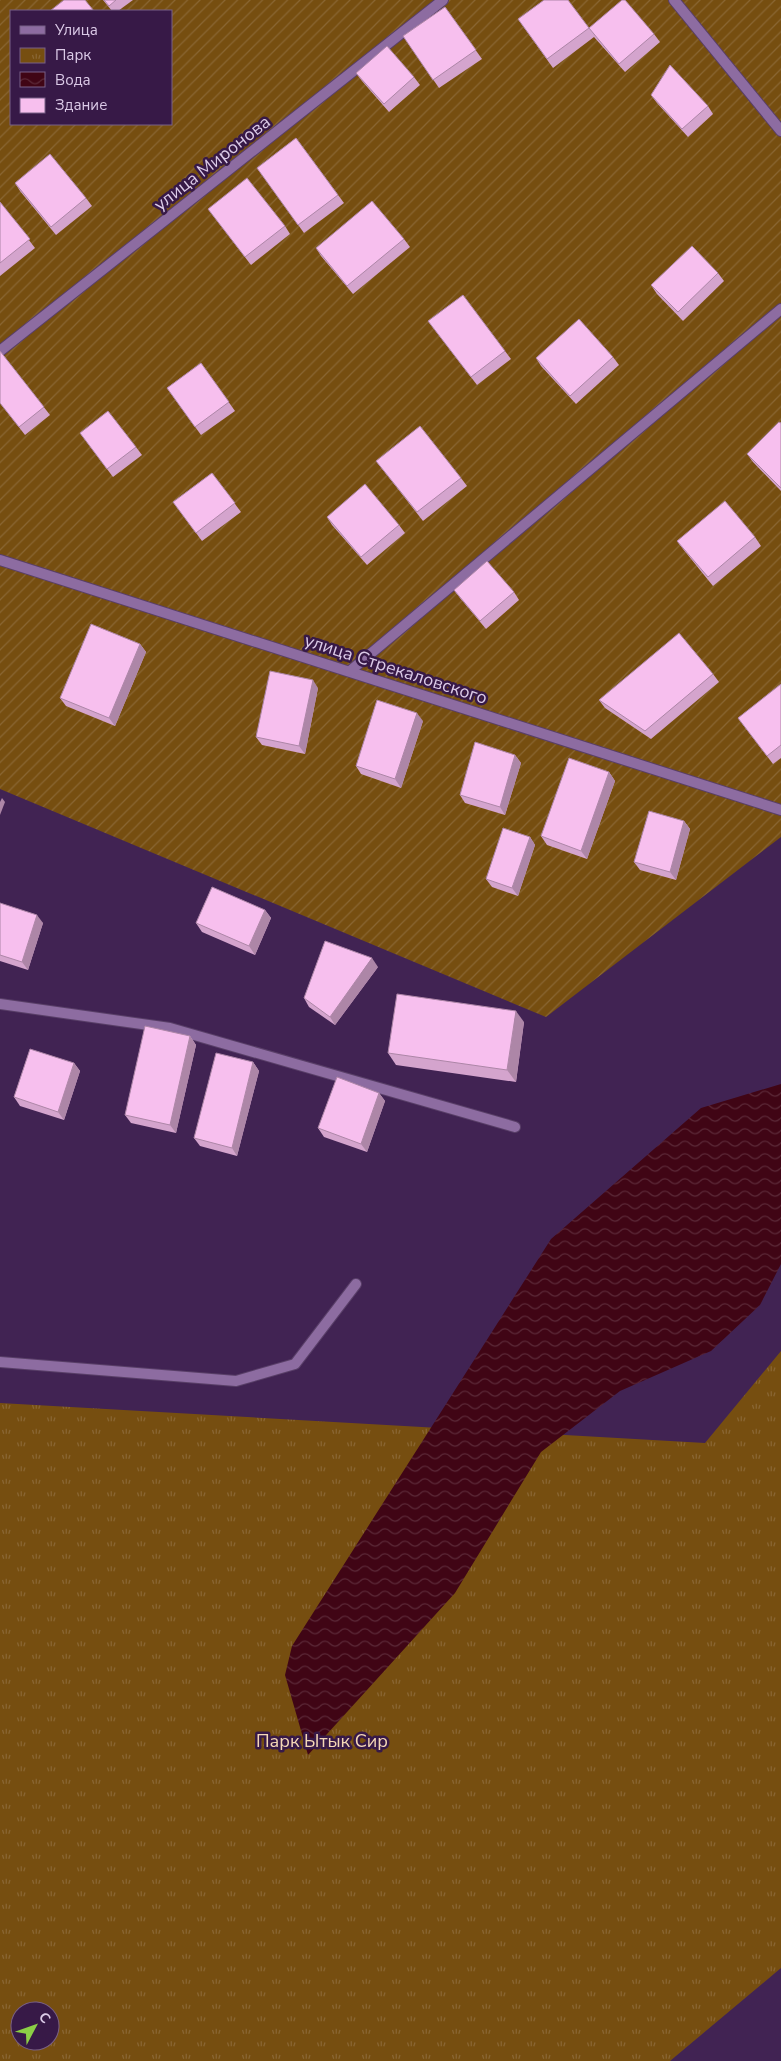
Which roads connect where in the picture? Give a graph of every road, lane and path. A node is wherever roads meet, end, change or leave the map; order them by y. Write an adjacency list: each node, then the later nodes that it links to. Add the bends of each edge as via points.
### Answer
1 (443, 0): 5 (street, улица Миронова)
2 (674, 0): 3 (street)
3 (781, 131)
4 (781, 309): 7 (street)
5 (0, 351)
6 (0, 560): 7 (street, улица Стрекаловского)
7 (350, 671): 8 (street, улица Стрекаловского)
8 (781, 810)
9 (0, 1004): 10 (street, via 170,1028)
10 (515, 1126)
11 (356, 1284): 12 (street, via 295,1364 236,1381)
12 (0, 1362)

